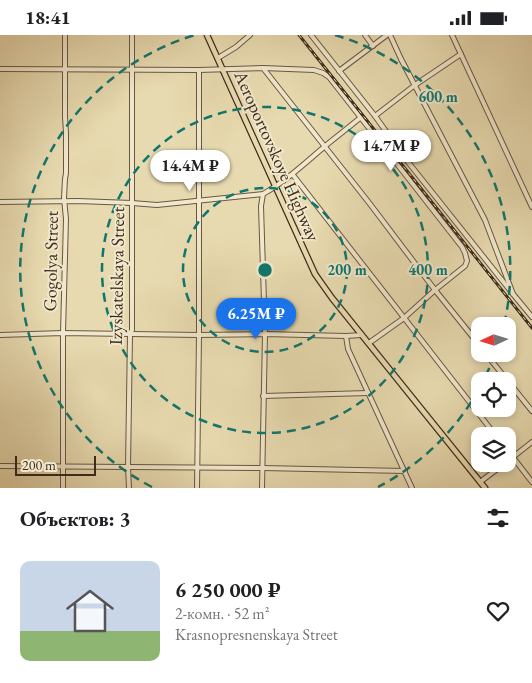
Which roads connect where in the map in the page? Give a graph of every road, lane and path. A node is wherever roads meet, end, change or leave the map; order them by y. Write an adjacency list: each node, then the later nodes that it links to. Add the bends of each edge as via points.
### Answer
1 (66, 35): 16 (street, Gogolya Street)
2 (132, 35): 17 (street, Izyskatelskaya Street)
3 (207, 35): 11 (main road, Aeroportovskoye Highway)
4 (250, 35): 11 (street)
5 (311, 35): 18 (street)
6 (365, 35): 9 (street)
7 (388, 35): 9 (street); 19 (street)
8 (452, 35): 10 (street)
9 (373, 46): 18 (street)
10 (461, 54): 19 (street); 30 (street)
11 (218, 58): 14 (main road, Aeroportovskoye Highway)
12 (0, 69): 16 (street)
13 (199, 69): 14 (street); 17 (street); 26 (street)
14 (223, 69): 15 (street); 24 (main road, Aeroportovskoye Highway)
15 (263, 69): 21 (street, via 323,73); 22 (street)
16 (64, 70): 17 (street); 28 (street, Gogolya Street)
17 (133, 70): 29 (street, Izyskatelskaya Street)
18 (339, 71): 20 (street)
19 (415, 85): 20 (street); 32 (street, via 485,220)
20 (375, 116): 32 (street)
21 (360, 118): 22 (street); 31 (street, via 466,253 465,266)
22 (324, 147): 23 (street); 31 (street)
23 (292, 175): 24 (street); 34 (street)
24 (276, 187): 25 (street); 40 (main road, Aeroportovskoye Highway, via 315,274)
25 (263, 194): 26 (street); 37 (street)
26 (199, 201): 29 (street, via 157,205); 39 (street)
27 (0, 202): 28 (street)
28 (65, 202): 29 (street); 35 (street, Gogolya Street)
29 (132, 203): 36 (street, Izyskatelskaya Street)
30 (532, 207)
31 (435, 290): 34 (street); 41 (street)
32 (513, 294): 33 (street)
33 (532, 317)
34 (404, 318): 43 (street); 48 (street)
35 (63, 333): 36 (street); 38 (street); 53 (street, Gogolya Street)
36 (130, 334): 39 (street); 54 (street, Izyskatelskaya Street)
37 (265, 334): 39 (street); 42 (street); 46 (street)
38 (0, 335)
39 (199, 335): 55 (street)
40 (362, 335): 42 (street); 43 (main road, Aeroportovskoye Highway)
41 (471, 335)
42 (346, 336): 45 (street, via 348,349)
43 (369, 343): 59 (main road, Aeroportovskoye Highway)
44 (493, 363): 47 (street)
45 (368, 393): 46 (street); 57 (street)
46 (263, 396): 56 (street)
47 (532, 411)
48 (489, 427)
49 (532, 442): 50 (street)
50 (516, 455)
51 (516, 463): 60 (street)
52 (0, 466): 53 (street)
53 (63, 467): 54 (street); 61 (street, Gogolya Street)
54 (128, 467): 55 (street); 62 (street, Izyskatelskaya Street)
55 (196, 468): 56 (street); 63 (street)
56 (262, 468): 57 (street); 64 (street)
57 (405, 471): 65 (street)
58 (493, 472): 59 (street)
59 (480, 482): 66 (main road, Aeroportovskoye Highway)
60 (532, 482)
61 (63, 488)
62 (129, 488)
63 (197, 488)
64 (262, 488)
65 (412, 488)
66 (485, 488)

